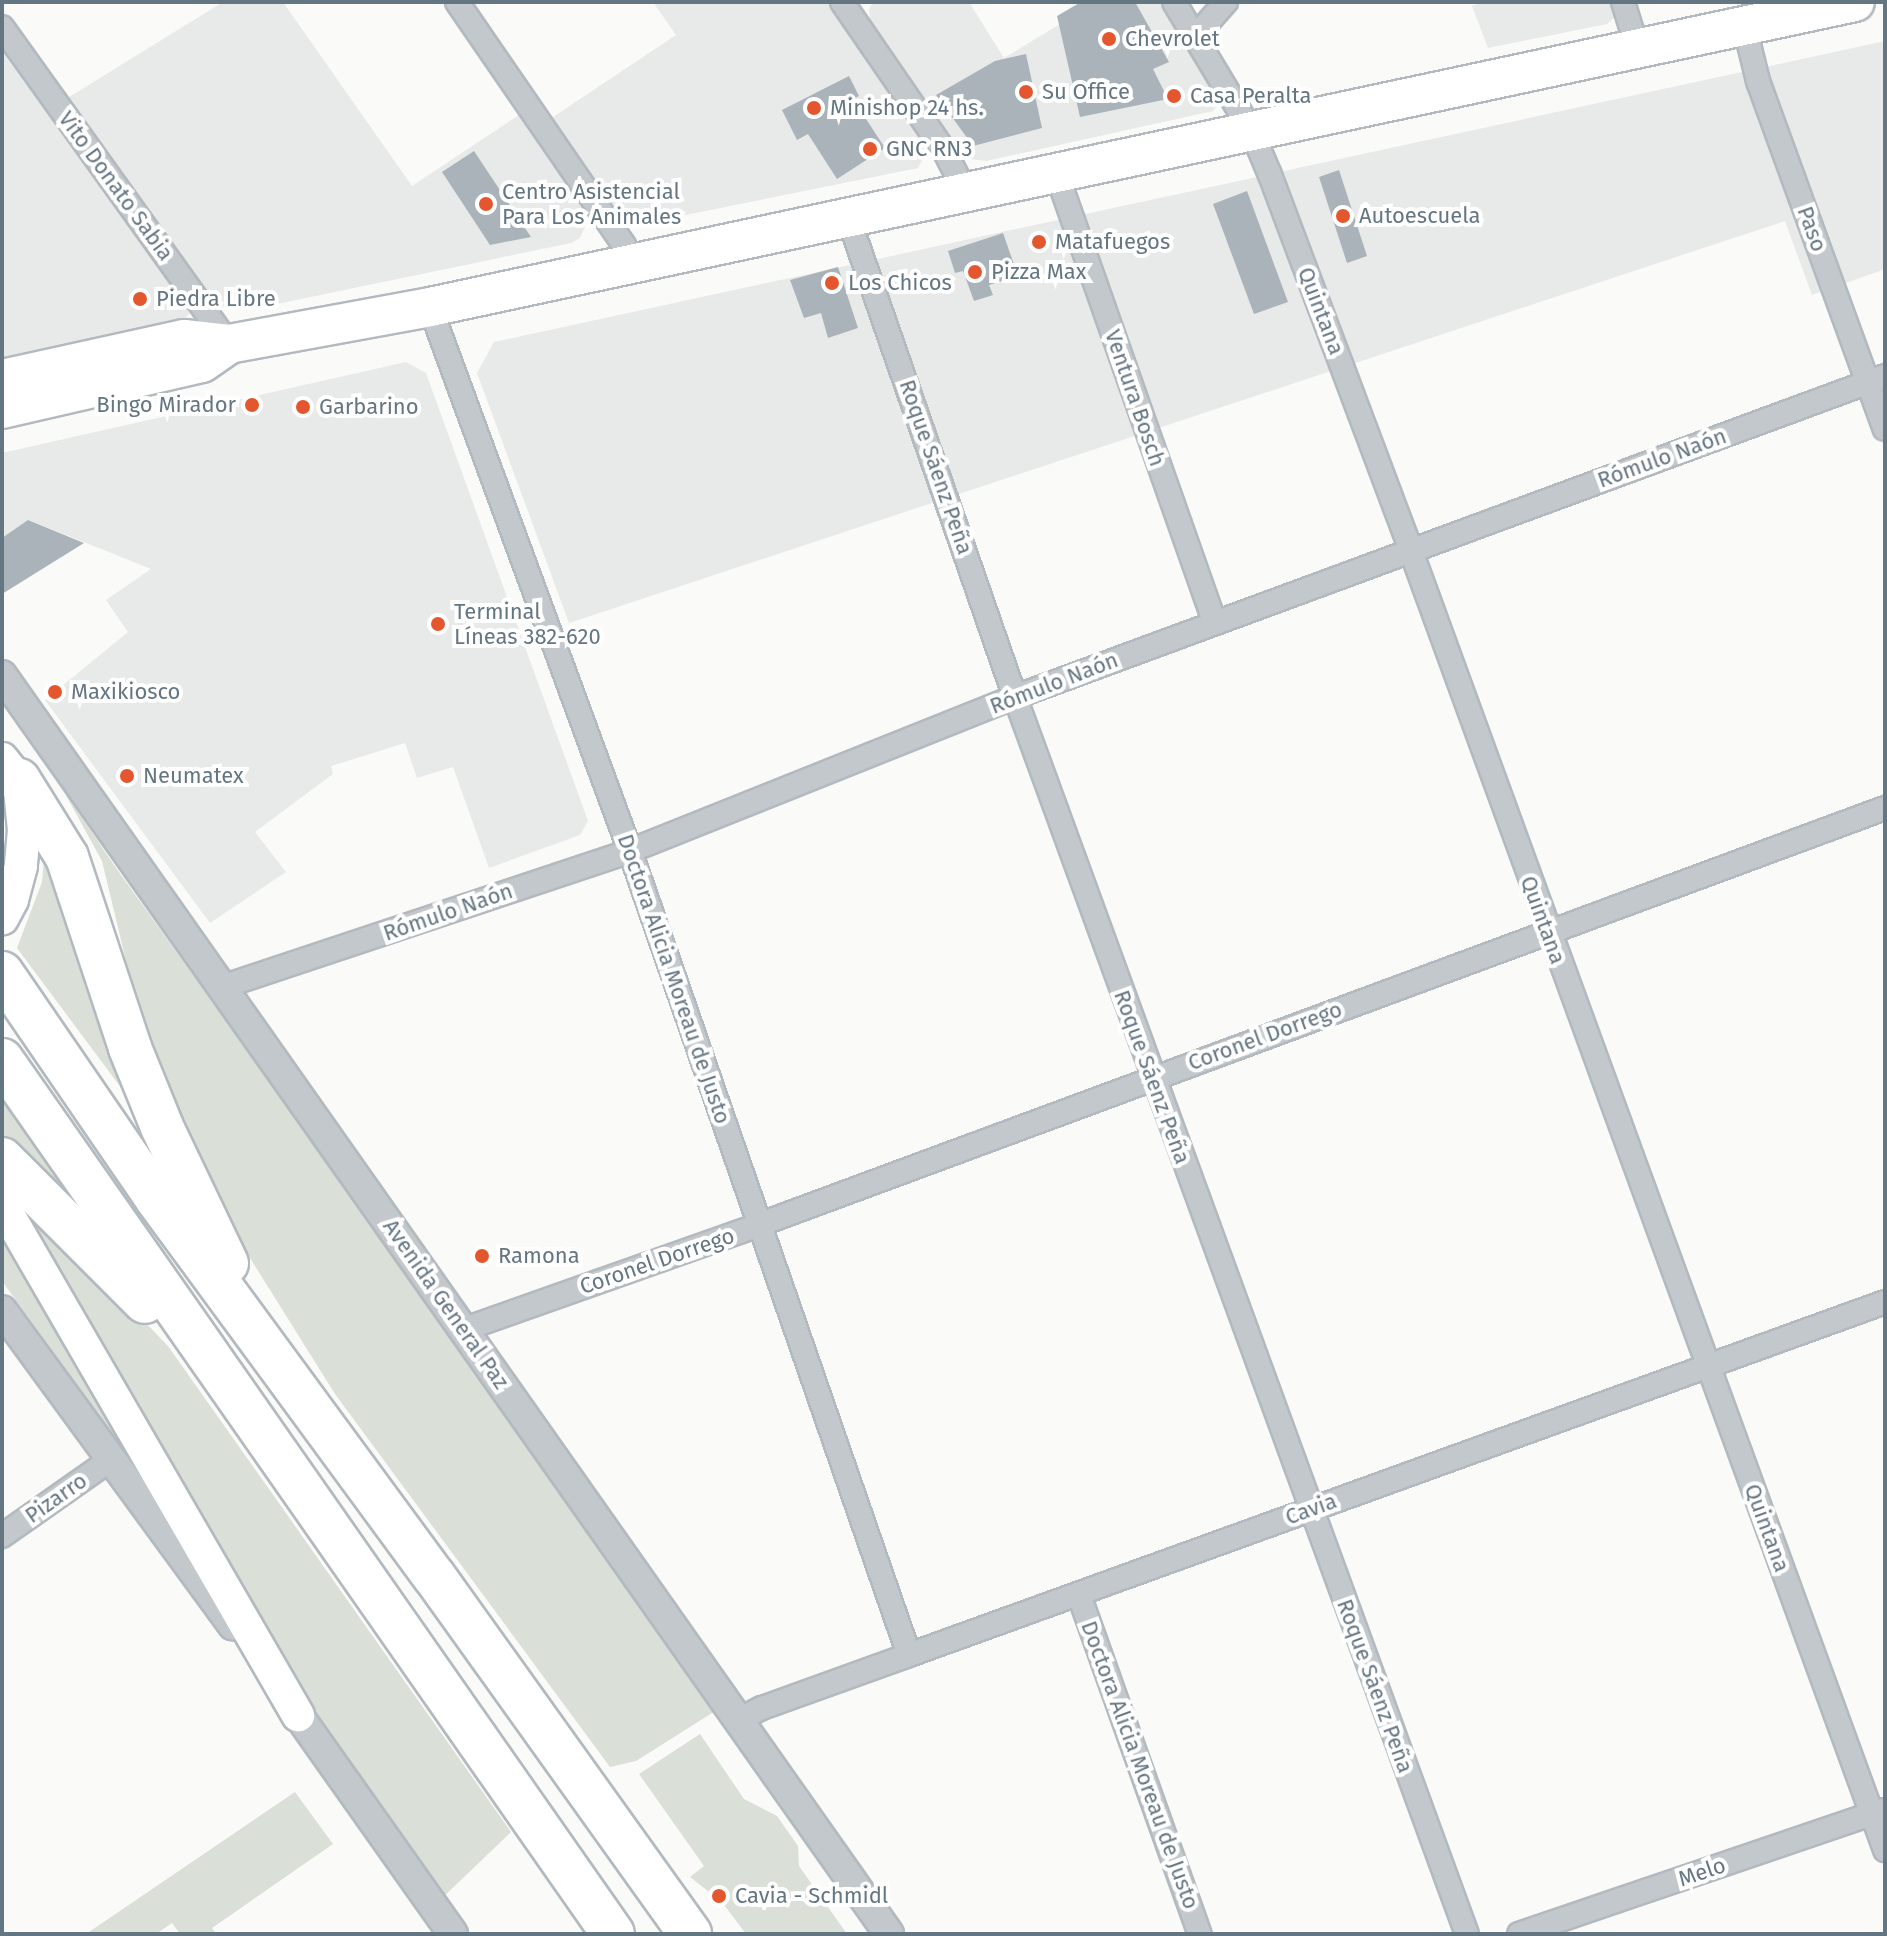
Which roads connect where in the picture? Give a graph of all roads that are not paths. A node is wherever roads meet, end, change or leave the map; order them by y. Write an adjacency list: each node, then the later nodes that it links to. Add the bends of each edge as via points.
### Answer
1 (457, 2): 15 (street)
2 (842, 2): 13 (street, via 945,152)
3 (1174, 2): 9 (street, Quintana)
4 (1226, 2): 9 (street)
5 (1623, 2): 10 (street)
6 (1855, 2): 8 (highway)
7 (2, 27): 17 (street, Vito Donato Sabia)
8 (1745, 28): 10 (highway); 19 (street, Paso, via 1758,81)
9 (1195, 37): 11 (street, Quintana)
10 (1638, 50): 11 (highway)
11 (1251, 130): 12 (highway); 22 (street, Quintana)
12 (1056, 172): 13 (highway); 23 (street, Ventura Bosch)
13 (966, 193): 14 (highway)
14 (848, 217): 15 (highway); 25 (street, Roque Sáenz Peña)
15 (631, 262): 16 (highway)
16 (430, 307): 17 (highway); 28 (street, Doctora Alicia Moreau de Justo)
17 (229, 344): 18 (highway, via 184,339); 20 (highway, via 202,363)
18 (2, 379)
19 (1876, 379): 21 (street, Paso); 22 (street, Rómulo Naón)
20 (2, 409)
21 (1885, 429)
22 (1411, 551): 23 (street, Rómulo Naón); 30 (street, Quintana)
23 (1215, 623): 25 (street, Rómulo Naón)
24 (2, 675): 31 (street, Avenida General Paz)
25 (1015, 697): 28 (street, Rómulo Naón); 34 (street, Roque Sáenz Peña)
26 (11, 770): 29 (main road, via 24,830 21,866); 41 (highway, via 67,857 162,1127)
27 (1885, 808): 30 (street, Coronel Dorrego)
28 (630, 851): 31 (street, Rómulo Naón); 37 (street, Doctora Alicia Moreau de Justo)
29 (2, 919)
30 (1547, 932): 34 (street, Coronel Dorrego); 42 (street, Quintana)
31 (222, 987): 40 (street, Avenida General Paz)
32 (12, 988): 41 (highway)
33 (2, 1060): 43 (highway)
34 (1152, 1078): 37 (street, Coronel Dorrego); 45 (street, Roque Sáenz Peña)
35 (2, 1159): 43 (highway)
36 (2, 1204): 49 (main road)
37 (761, 1224): 40 (street, Coronel Dorrego); 48 (street, Doctora Alicia Moreau de Justo)
38 (1885, 1302): 42 (street, Cavia)
39 (2, 1310): 44 (street)
40 (465, 1329): 50 (street, Avenida General Paz)
41 (274, 1361): 55 (highway)
42 (1708, 1365): 45 (street, Cavia); 51 (street, Quintana)
43 (220, 1376): 54 (highway)
44 (110, 1460): 46 (street, Pizarro); 49 (street)
45 (1310, 1510): 47 (street, Cavia); 58 (street, Roque Sáenz Peña)
46 (2, 1536)
47 (1079, 1595): 48 (street, Cavia); 57 (street, Doctora Alicia Moreau de Justo)
48 (909, 1655): 50 (street, Cavia)
49 (298, 1715): 53 (street)
50 (739, 1720): 56 (street, Avenida General Paz)
51 (1878, 1812): 52 (street, Quintana); 59 (street, Melo)
52 (1885, 1850)
53 (453, 1934)
54 (613, 1934)
55 (690, 1934)
56 (889, 1934)
57 (1200, 1934)
58 (1467, 1934)
59 (1519, 1934)

